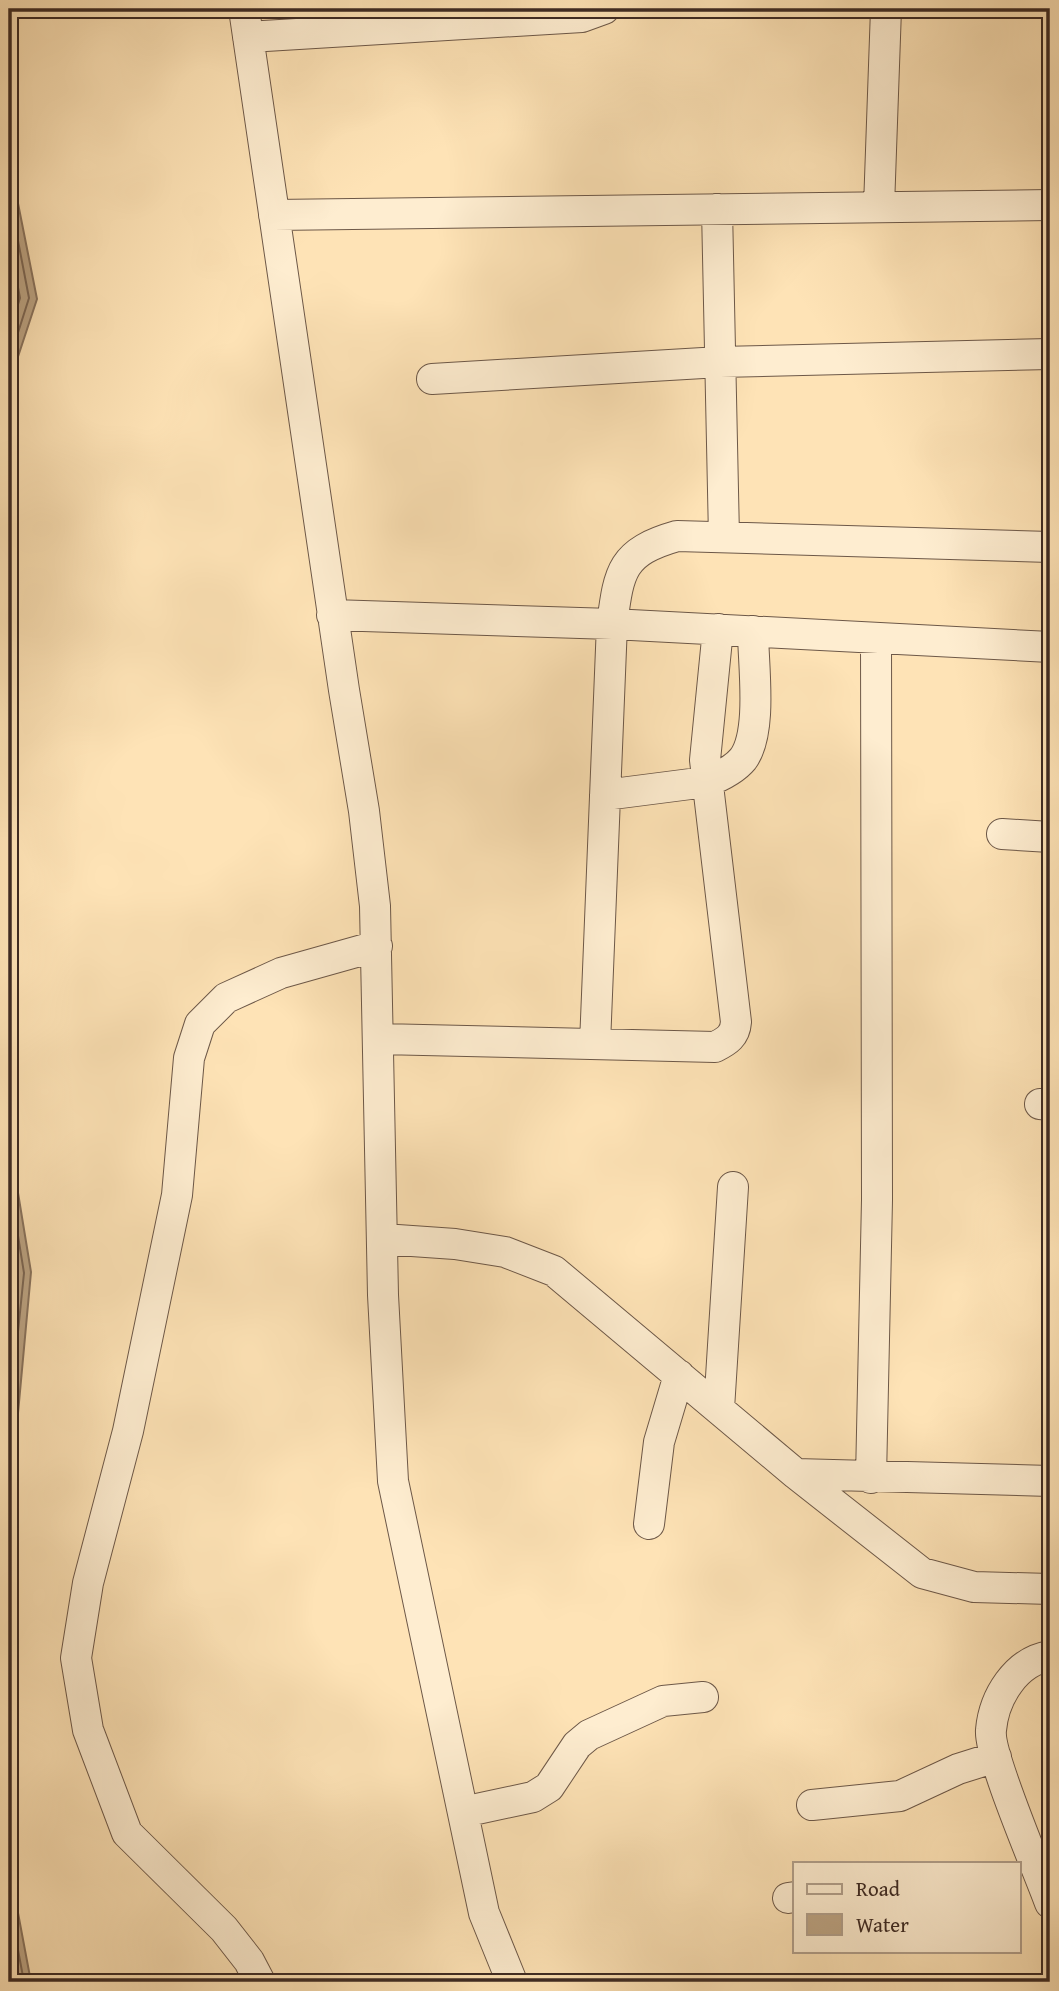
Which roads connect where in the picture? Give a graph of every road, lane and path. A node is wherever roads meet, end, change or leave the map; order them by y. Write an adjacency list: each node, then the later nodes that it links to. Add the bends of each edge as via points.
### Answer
1 (604, 9): 3 (street, via 582,18)
2 (886, 9): 5 (street)
3 (246, 23): 7 (street)
4 (1050, 205): 5 (street)
5 (879, 207): 6 (street)
6 (717, 209): 7 (street); 9 (street)
7 (274, 215): 13 (street)
8 (1050, 354): 9 (street)
9 (720, 362): 10 (street); 11 (street)
10 (432, 379)
11 (724, 537): 12 (street); 14 (street, via 677,536 648,545 629,560 618,577)
12 (1050, 547)
13 (332, 615): 14 (street); 23 (street, via 364,811)
14 (612, 624): 15 (street); 20 (street)
15 (718, 629): 16 (street); 19 (street)
16 (753, 631): 17 (street); 19 (street, via 754,737 742,760)
17 (876, 639): 18 (street); 31 (street, via 877,1200)
18 (1050, 647)
19 (706, 782): 20 (street); 25 (street, via 735,1030 728,1041 715,1047)
20 (605, 795): 25 (street)
21 (1002, 834): 22 (street)
22 (1050, 837)
23 (377, 946): 24 (street); 42 (street, via 281,973 226,998 200,1024 189,1058 177,1195 128,1432 88,1583 76,1657 88,1730 127,1833 224,1929)
24 (380, 1039): 25 (street); 27 (street)
25 (595, 1044)
26 (733, 1187): 29 (street)
27 (383, 1239): 28 (street, via 455,1244 536,1262 554,1271); 39 (street, via 393,1481)
28 (678, 1375): 29 (street); 33 (street, via 659,1442)
29 (719, 1409): 30 (street)
30 (796, 1474): 31 (street); 34 (street, via 922,1573 974,1587)
31 (871, 1478): 32 (street)
32 (1050, 1481)
33 (649, 1524)
34 (1050, 1589)
35 (1050, 1656): 37 (street, via 1013,1673 990,1732)
36 (703, 1697): 39 (street, via 663,1701 589,1735 576,1745 549,1787 533,1797)
37 (996, 1757): 38 (street, via 900,1796); 40 (street)
38 (813, 1805)
39 (463, 1812): 43 (street, via 484,1913)
40 (1027, 1864): 41 (street)
41 (1050, 1903)
42 (260, 1982)
43 (512, 1982)

